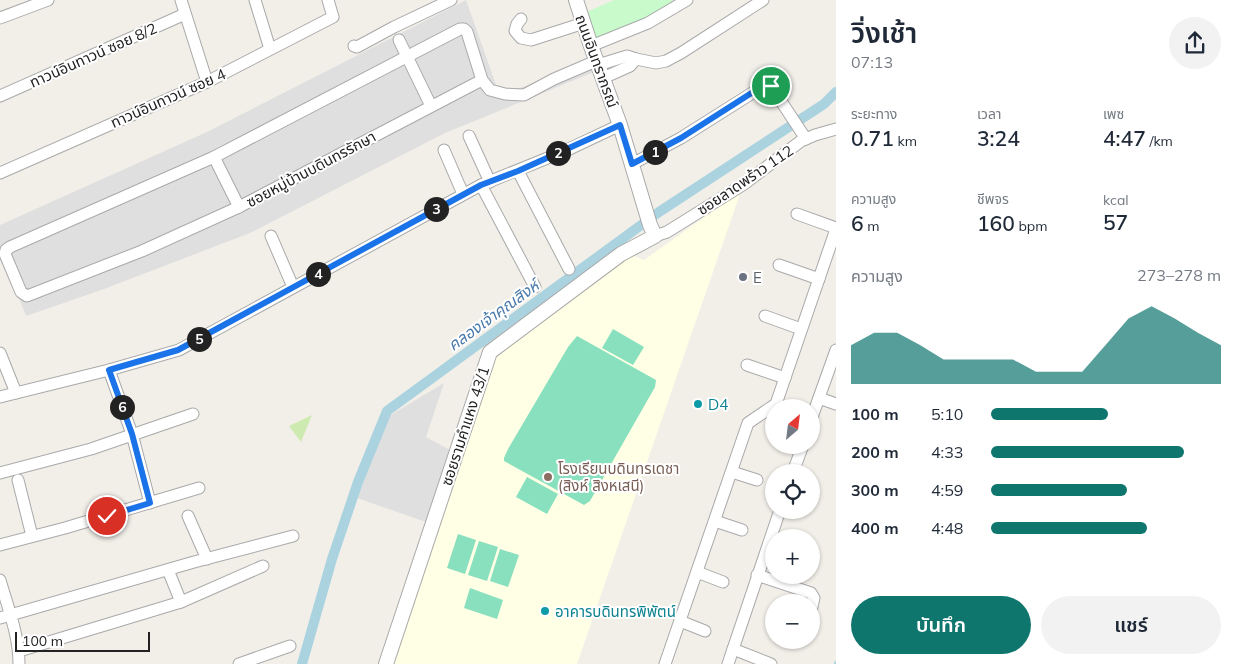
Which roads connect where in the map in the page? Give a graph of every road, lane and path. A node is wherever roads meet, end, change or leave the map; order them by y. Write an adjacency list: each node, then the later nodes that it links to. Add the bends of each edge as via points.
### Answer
1 (13, 0): 10 (street)
2 (48, 0): 10 (street)
3 (180, 0): 11 (street)
4 (255, 0): 18 (street)
5 (328, 0): 18 (street, ทาวน์อินทาวน์ ซอย 4, via 333,17)
6 (451, 0): 16 (street)
7 (576, 0): 14 (street, ถนนอินทราภรณ์)
8 (686, 0): 17 (street, via 648,23)
9 (763, 0): 20 (street, via 666,61 656,63 636,59 630,66)
10 (17, 12): 12 (street)
11 (185, 14): 22 (street); 23 (street, ทาวน์อินทาวน์ ซอย 8/2)
12 (0, 18)
13 (521, 19): 14 (street, via 515,31 521,38 531,40)
14 (584, 24): 17 (street, ถนนอินทราภรณ์)
15 (399, 40): 19 (street)
16 (354, 46)
17 (590, 46): 20 (street, ถนนอินทราภรณ์)
18 (270, 48): 22 (street, ทาวน์อินทาวน์ ซอย 4)
19 (407, 57): 21 (street, via 464,29); 24 (street); 30 (street)
20 (599, 68): 21 (street, via 554,79 524,95 490,90); 25 (street, ถนนอินทราภรณ์)
21 (482, 80): 24 (street, ซอยหมู่บ้านบดินทรรักษา)
22 (208, 82): 33 (street, ทาวน์อินทาวน์ ซอย 4)
23 (0, 96)
24 (431, 106): 36 (street, ซอยหมู่บ้านบดินทรรักษา)
25 (620, 125): 31 (street, ถนนอินทราภรณ์); 32 (street)
26 (836, 129): 27 (street, ซอยลาดพร้าว 112)
27 (803, 134): 31 (street, via 771,86 764,85 681,138); 39 (street, ซอยลาดพร้าว 112, via 744,184 667,232)
28 (469, 136): 34 (street)
29 (444, 150): 35 (street)
30 (214, 157): 36 (street); 36 (street, ซอยหมู่บ้านบดินทรรักษา, via 6,250 21,292 27,296 36,293 142,251)
31 (632, 164): 39 (street, ถนนอินทราภรณ์)
32 (518, 171): 34 (street); 42 (street)
33 (0, 173)
34 (485, 183): 35 (street); 45 (street)
35 (463, 194): 44 (street)
36 (239, 207)
37 (797, 214): 38 (street)
38 (836, 228): 43 (street)
39 (652, 231): 90 (street, ซอยรามคำแหง 43/1, via 490,352)
40 (271, 236): 44 (street)
41 (779, 265): 43 (street)
42 (569, 269)
43 (819, 279): 47 (street)
44 (293, 287): 52 (street, via 178,350)
45 (535, 287)
46 (765, 316): 47 (street)
47 (802, 329): 53 (street)
48 (836, 350): 50 (street)
49 (0, 353): 54 (street)
50 (834, 363): 56 (street)
51 (747, 366): 53 (street)
52 (109, 370): 54 (street); 59 (street)
53 (784, 378): 60 (street, via 776,404 748,423)
54 (16, 393): 55 (street)
55 (0, 397)
56 (819, 398): 57 (street)
57 (836, 404)
58 (194, 414): 59 (street)
59 (132, 434): 61 (street, via 91,449); 65 (street)
60 (732, 472): 63 (street); 68 (street)
61 (0, 473)
62 (18, 480): 70 (street)
63 (757, 480)
64 (199, 488): 65 (street)
65 (150, 503): 70 (street)
66 (188, 516): 73 (street)
67 (777, 519): 77 (street)
68 (715, 521): 69 (street); 76 (street)
69 (742, 530)
70 (32, 536): 72 (street)
71 (293, 536): 73 (street)
72 (0, 545)
73 (208, 559): 75 (street)
74 (264, 566): 81 (street)
75 (168, 570): 81 (street); 82 (street)
76 (697, 572): 79 (street); 83 (street)
77 (757, 575): 80 (street); 86 (street)
78 (0, 580): 82 (street)
79 (723, 582)
80 (812, 594)
81 (181, 602): 87 (street)
82 (5, 617): 87 (street)
83 (680, 621): 84 (street); 91 (street)
84 (705, 631)
85 (290, 646): 89 (street)
86 (733, 649): 92 (street); 93 (street)
87 (19, 651): 88 (street)
88 (19, 664)
89 (239, 664)
90 (386, 664)
91 (666, 664)
92 (728, 664)
93 (771, 664)

